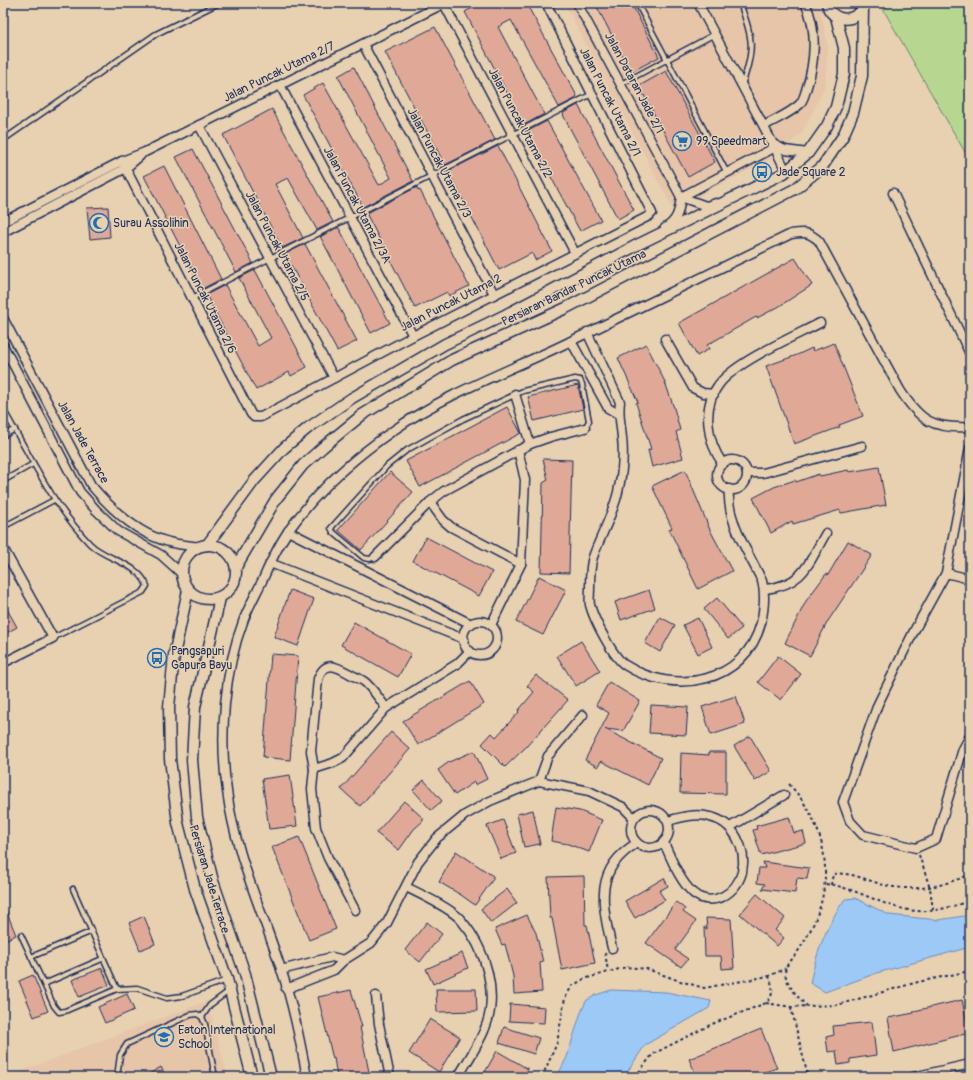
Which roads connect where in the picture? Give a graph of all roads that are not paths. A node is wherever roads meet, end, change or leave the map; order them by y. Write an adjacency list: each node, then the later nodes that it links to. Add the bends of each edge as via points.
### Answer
1 (219, 3): 22 (lane, via 156,34)
2 (444, 3): 13 (street, Jalan Puncak Utama 2/7); 21 (street, Jalan Puncak Utama 2/2)
3 (546, 3): 18 (street, Jalan Puncak Utama 2/1)
4 (577, 3): 15 (street, Jalan Dataran Jade 2/1)
5 (637, 3): 14 (lane)
6 (698, 3): 12 (street)
7 (740, 3): 17 (lane, via 752,42 751,60)
8 (805, 3): 20 (street, via 811,23 813,69 801,103)
9 (827, 3): 11 (street, Persiaran Bandar Puncak Utama)
10 (864, 5): 11 (street, via 860,13 849,19); 81 (street, Persiaran Bandar Puncak Utama, via 862,76 853,113 843,136 822,167 795,190 566,308 452,360 362,416 303,466 276,499)
11 (836, 17): 24 (street, Persiaran Bandar Puncak Utama, via 844,48 844,74 836,107 827,126)
12 (715, 34): 14 (lane); 17 (street)
13 (363, 44): 16 (street, Jalan Puncak Utama 2/7); 28 (street, Jalan Puncak Utama 2/3)
14 (667, 60): 15 (lane); 26 (lane)
15 (621, 84): 30 (street, Jalan Dataran Jade 2/1)
16 (280, 85): 19 (street, Jalan Puncak Utama 2/7); 33 (street, Jalan Puncak Utama 2/3A)
17 (742, 85): 20 (street)
18 (592, 94): 21 (lane); 32 (street, Jalan Puncak Utama 2/1)
19 (199, 125): 25 (street, Jalan Puncak Utama 2/7); 38 (street, Jalan Puncak Utama 2/5)
20 (764, 126): 23 (street)
21 (512, 134): 28 (lane); 37 (street, Jalan Puncak Utama 2/2)
22 (3, 140)
23 (773, 144): 24 (street, via 785,150); 26 (street, via 770,150); 27 (street, via 784,167)
24 (808, 153): 27 (street, Persiaran Bandar Puncak Utama)
25 (124, 164): 34 (street); 35 (street); 40 (street, Jalan Puncak Utama 2/6)
26 (726, 173): 30 (street)
27 (784, 173): 31 (street, Persiaran Bandar Puncak Utama)
28 (432, 176): 33 (lane); 39 (street, Jalan Puncak Utama 2/3)
29 (893, 193): 49 (street)
30 (681, 197): 31 (street, via 706,206); 36 (street, via 679,214 672,224)
31 (736, 197): 36 (street, Persiaran Bandar Puncak Utama)
32 (652, 213): 37 (street, Jalan Puncak Utama 2)
33 (350, 217): 38 (lane); 44 (street, Jalan Puncak Utama 2/3A)
34 (3, 222)
35 (3, 232)
36 (640, 244): 76 (street, Persiaran Bandar Puncak Utama, via 445,344 365,390 308,428 284,448 254,481)
37 (575, 253): 39 (street, Jalan Puncak Utama 2)
38 (270, 258): 40 (lane); 52 (street, Jalan Puncak Utama 2/5)
39 (494, 294): 44 (street, Jalan Puncak Utama 2)
40 (192, 298): 57 (street, Jalan Puncak Utama 2/6, via 251,414 254,417)
41 (3, 318): 45 (street, Jalan Jade Terrace)
42 (820, 323): 54 (street, via 734,371 720,383)
43 (587, 332): 47 (street); 56 (street, via 620,402); 58 (street, via 791,234 812,234 819,241 912,409 924,420 940,426)
44 (413, 336): 52 (street, Jalan Puncak Utama 2)
45 (13, 337): 50 (street, via 11,349); 51 (street, Jalan Jade Terrace)
46 (665, 339): 54 (street, via 693,388 703,393)
47 (571, 341): 56 (street, via 608,408); 74 (street, via 456,394 394,429 345,468)
48 (3, 345): 50 (street, Jalan Jade Terrace)
49 (970, 354)
50 (5, 356): 51 (street); 83 (street, Jalan Jade Terrace, via 80,492 118,531 161,556)
51 (27, 364): 76 (street, Jalan Jade Terrace, via 91,485 105,502 148,534 168,542)
52 (334, 378): 57 (street, Jalan Puncak Utama 2)
53 (515, 394): 59 (lane, via 575,379 580,380 589,421); 62 (street); 78 (lane, via 398,456 333,525 332,532 364,558 370,560)
54 (714, 394): 67 (street, via 710,405 710,438)
55 (3, 409): 60 (lane)
56 (618, 414): 85 (street, via 624,455 618,493 593,558 590,604 608,644 624,664 652,677 686,682 709,678 734,666 757,637)
57 (261, 417)
58 (970, 427)
59 (585, 428): 62 (street)
60 (15, 429): 61 (lane); 66 (lane)
61 (3, 436)
62 (530, 444): 65 (street)
63 (862, 446): 68 (street, via 763,473)
64 (970, 448): 82 (street)
65 (518, 450): 72 (street, via 444,491); 80 (street, via 525,480)
66 (33, 464): 69 (lane); 71 (lane)
67 (723, 464): 68 (street, via 732,460 738,462); 70 (street, via 718,471 719,480)
68 (747, 473): 70 (street, via 742,486)
69 (3, 481)
70 (729, 489): 85 (street, via 728,503 733,520)
71 (54, 500): 73 (lane); 90 (lane, via 95,549 140,574 147,586 143,592)
72 (430, 502): 78 (street); 80 (street, via 451,527)
73 (3, 527)
74 (288, 531): 79 (street); 88 (street)
75 (826, 533): 85 (street, via 796,580 781,588)
76 (203, 546): 81 (street, via 222,548 228,552); 83 (street, via 186,557)
77 (3, 548): 90 (street)
78 (375, 557)
79 (270, 563): 91 (street); 114 (street, via 244,620 230,670 223,750 227,791 236,838)
80 (521, 564): 89 (street)
81 (236, 567): 87 (street, via 234,586)
82 (946, 573): 84 (street); 96 (street, via 878,704 843,802 850,821 863,835 916,848 936,839 963,749)
83 (182, 574): 86 (street)
84 (970, 579)
85 (765, 589)
86 (188, 590): 87 (street, via 203,599); 115 (street, Persiaran Jade Terrace, via 174,655 168,707 170,759 178,823 195,888)
87 (220, 598): 126 (street, Persiaran Jade Terrace, via 195,707 192,760 197,817 213,881 245,974)
88 (471, 624): 89 (street, via 481,621); 91 (street, via 464,633)
89 (491, 625): 92 (street, via 497,633 494,649 485,654 474,654)
90 (53, 638): 93 (street)
91 (464, 639): 92 (street)
92 (470, 651): 94 (street, via 456,664)
93 (3, 663)
94 (386, 708): 97 (street, via 343,758 333,764); 97 (street, via 365,682 332,666 320,671 311,751)
95 (583, 715): 98 (street, via 548,756)
96 (970, 736)
97 (314, 769): 107 (street, via 312,789 316,828 328,858)
98 (539, 781): 100 (street, via 589,791 622,807); 105 (street, via 490,801 464,815 438,838 418,862)
99 (784, 795): 102 (street)
100 (634, 818): 101 (street, via 640,812 652,810 663,814); 103 (street, via 631,826 632,835)
101 (668, 821): 102 (street, via 684,816 710,817); 104 (street, via 669,836)
102 (730, 827): 104 (street, via 737,836 741,848 742,872 737,884 721,898 710,900 694,894 684,883)
103 (637, 843): 104 (street, via 650,849); 110 (street, via 626,849 614,861 607,874 603,912)
104 (664, 843)
105 (406, 887): 113 (street, via 387,923 371,943); 129 (street, via 460,919 477,944 489,972 490,1012 484,1031)
106 (73, 889): 108 (lane)
107 (355, 910)
108 (90, 932): 111 (lane); 112 (lane)
109 (21, 935): 111 (lane)
110 (612, 948)
111 (32, 957): 116 (lane)
112 (102, 959): 116 (lane); 118 (lane)
113 (344, 960): 114 (street, via 332,957); 117 (street, via 334,970)
114 (282, 970): 117 (street)
115 (227, 979): 118 (lane, via 182,996 166,998 137,988); 119 (street, Persiaran Jade Terrace)
116 (44, 984): 118 (lane, via 59,1012)
117 (286, 988): 127 (street)
118 (117, 989)
119 (230, 990): 121 (lane, via 210,1005); 125 (street, Persiaran Jade Terrace)
120 (376, 996): 128 (street, via 378,1024)
121 (202, 1017): 123 (lane, via 197,1014 190,1015 127,1044 120,1055); 124 (lane)
122 (970, 1064): 130 (street)
123 (117, 1077)
124 (215, 1077)
125 (252, 1077)
126 (271, 1077)
127 (307, 1077)
128 (390, 1077)
129 (458, 1077)
130 (913, 1077)

